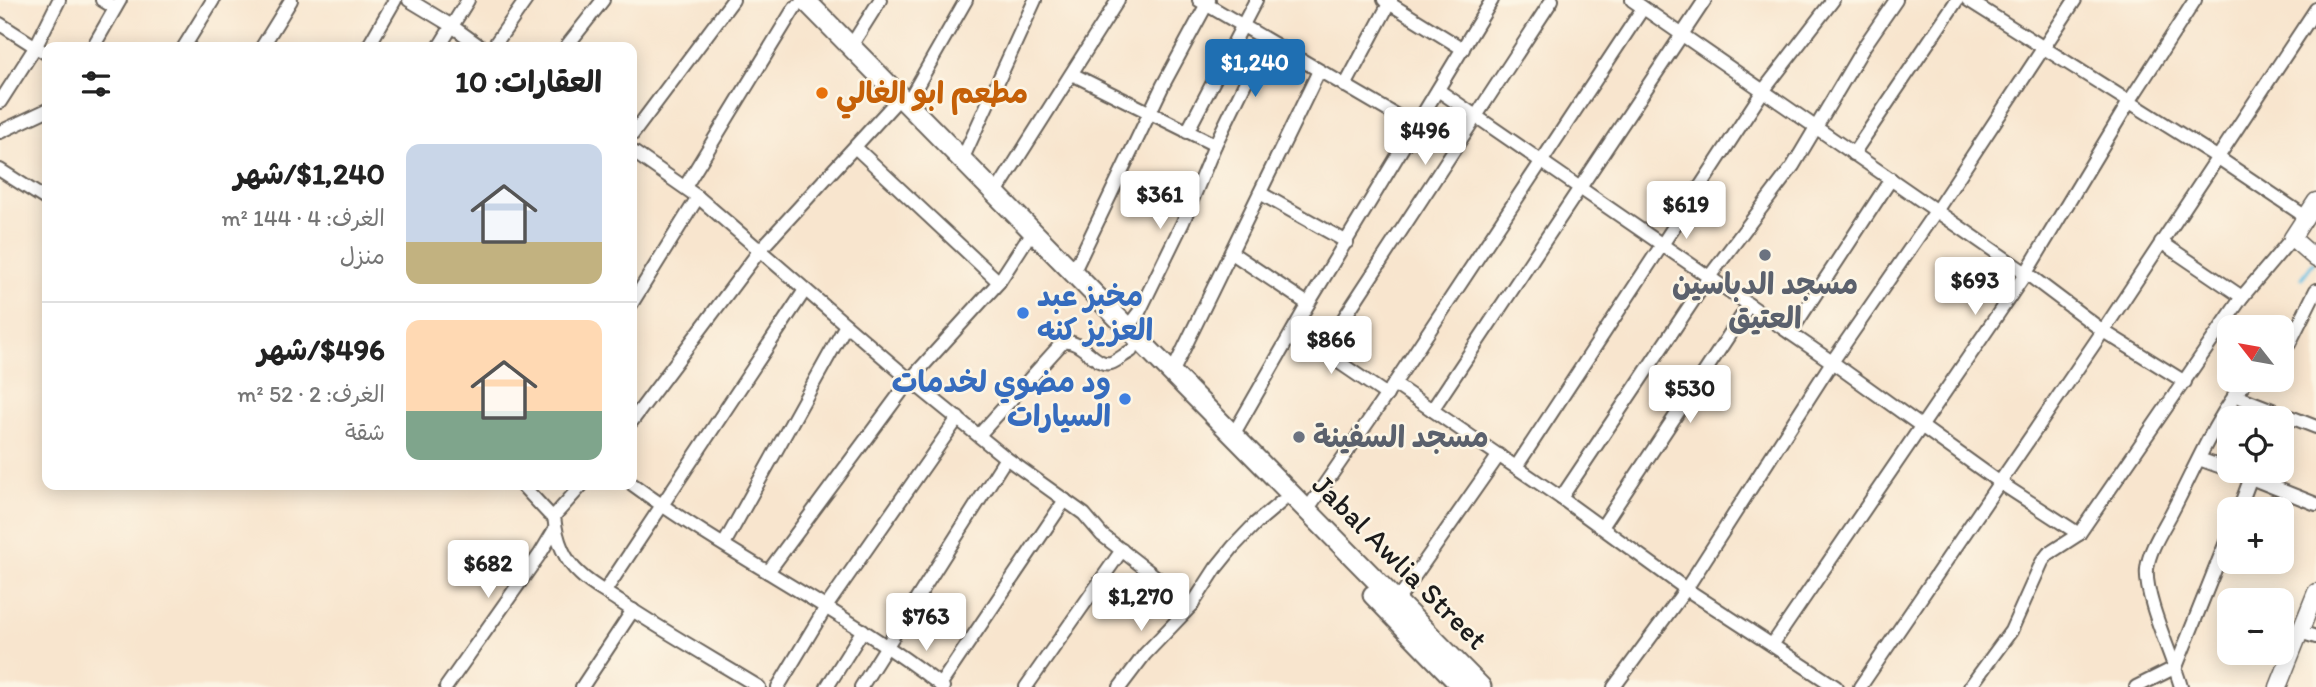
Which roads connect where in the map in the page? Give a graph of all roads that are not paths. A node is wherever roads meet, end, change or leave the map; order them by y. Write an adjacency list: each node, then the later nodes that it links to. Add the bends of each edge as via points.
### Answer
1 (59, 0): 37 (street)
2 (102, 0): 29 (street)
3 (213, 0): 39 (street)
4 (291, 0): 40 (street)
5 (395, 0): 41 (street)
6 (409, 0): 33 (street)
7 (468, 0): 33 (street)
8 (526, 0): 44 (street)
9 (603, 0): 45 (street)
10 (733, 0): 63 (street)
11 (880, 0): 46 (street)
12 (966, 0): 57 (street)
13 (1035, 0): 72 (street)
14 (1118, 0): 51 (street)
15 (1256, 0): 34 (street)
16 (1492, 0): 48 (street)
17 (1552, 0): 60 (street)
18 (1705, 0): 35 (street)
19 (1833, 0): 54 (street)
20 (1896, 0): 61 (street)
21 (1956, 0): 69 (street)
22 (1968, 0): 47 (street)
23 (2075, 0): 47 (street)
24 (2195, 0): 56 (street)
25 (2307, 0): 31 (street)
26 (1205, 1): 34 (street); 59 (street)
27 (1388, 1): 48 (street); 52 (street)
28 (796, 2): 46 (main road, Jabal Awlia Street); 57 (main road, Jabal Awlia Street); 76 (street)
29 (117, 4): 38 (street)
30 (1637, 4): 35 (street); 73 (street)
31 (2316, 7): 71 (street)
32 (0, 24): 49 (street)
33 (452, 26): 42 (street); 43 (street)
34 (1242, 26): 36 (street); 65 (street)
35 (1682, 34): 54 (street); 77 (street)
36 (1266, 40): 50 (street); 66 (street)
37 (45, 42)
38 (96, 42)
39 (187, 42)
40 (265, 42)
41 (371, 42)
42 (442, 42)
43 (474, 42)
44 (497, 42)
45 (570, 42)
46 (850, 46): 57 (main road, Jabal Awlia Street)
47 (2044, 47): 56 (street); 83 (street)
48 (1463, 49): 53 (street)
49 (42, 50): 55 (street)
50 (1319, 71): 52 (street); 78 (street)
51 (1072, 74): 59 (street); 79 (street)
52 (1345, 86): 62 (street)
53 (1438, 90): 60 (street); 62 (street)
54 (1763, 92): 61 (street); 89 (street)
55 (0, 102)
56 (2129, 102): 71 (street); 94 (street)
57 (900, 105): 67 (street); 68 (main road, Jabal Awlia Street)
58 (42, 112): 64 (street)
59 (1150, 113): 65 (street); 93 (street)
60 (1478, 116): 73 (street); 109 (street)
61 (1815, 125): 69 (street); 95 (street, via 1793,166)
62 (1416, 127): 87 (street)
63 (637, 128)
64 (0, 132)
65 (1188, 132): 66 (street)
66 (1215, 145): 104 (street, via 1183,222)
67 (855, 147): 90 (street); 96 (street)
68 (940, 147): 72 (main road, Jabal Awlia Street); 86 (main road, Jabal Awlia Street)
69 (1853, 153): 75 (street)
70 (637, 155): 76 (street)
71 (2217, 157): 84 (street); 88 (street)
72 (962, 160): 79 (main road, Jabal Awlia Street)
73 (1540, 161): 77 (street); 115 (street)
74 (0, 170): 80 (street)
75 (1891, 179): 83 (street); 107 (street)
76 (684, 187): 81 (street)
77 (1581, 189): 89 (street); 118 (street)
78 (1260, 193): 87 (street); 91 (street)
79 (995, 194): 93 (main road, Jabal Awlia Street)
80 (42, 197)
81 (698, 197): 90 (street); 99 (street)
82 (2316, 201): 84 (street)
83 (1937, 211): 94 (street); 111 (street)
84 (2305, 217): 85 (street)
85 (2292, 238): 92 (street); 100 (street)
86 (1025, 242): 96 (street); 110 (main road, Jabal Awlia Street)
87 (1347, 242): 101 (street)
88 (2161, 242): 100 (street); 106 (street)
89 (1663, 245): 95 (street); 129 (street)
90 (760, 250): 97 (street); 119 (street)
91 (1232, 253): 101 (street); 112 (street)
92 (2316, 259)
93 (1073, 273): 104 (main road, Jabal Awlia Street)
94 (2026, 273): 106 (street); 121 (street)
95 (1709, 277): 102 (street); 135 (street)
96 (999, 282): 113 (street)
97 (805, 290): 103 (street); 139 (street)
98 (2316, 290): 108 (street)
99 (637, 295)
100 (2242, 297): 114 (street)
101 (1308, 304): 105 (street)
102 (1749, 305): 107 (street); 142 (street)
103 (846, 325): 113 (street); 145 (street)
104 (1127, 328): 112 (main road, Jabal Awlia Street)
105 (1293, 331): 109 (street); 124 (street)
106 (2103, 331): 114 (street); 130 (street)
107 (1790, 333): 111 (street)
108 (2294, 334)
109 (1323, 350): 115 (street)
110 (1131, 351): 123 (street, via 1104,363 1073,341 1063,342); 137 (main road, Jabal Awlia Street)
111 (1832, 362): 121 (street); 149 (street)
112 (1172, 373): 124 (main road, Jabal Awlia Street)
113 (910, 380): 120 (street); 148 (street)
114 (2185, 382): 144 (street)
115 (1390, 389): 118 (street); 140 (street)
116 (2237, 392): 117 (street)
117 (2234, 395): 122 (street); 127 (street)
118 (1432, 410): 125 (street)
119 (637, 414)
120 (958, 418): 123 (street); 154 (street)
121 (1921, 425): 130 (street); 159 (street)
122 (2316, 426)
123 (979, 435): 126 (street)
124 (1233, 435): 140 (main road, Jabal Awlia Street)
125 (1499, 455): 129 (street); 152 (street)
126 (1006, 458): 136 (street); 158 (street)
127 (2199, 459): 128 (street); 160 (street, via 2147,568 2148,587)
128 (2217, 465)
129 (1516, 467): 135 (street)
130 (1999, 482): 144 (street); 174 (street)
131 (2265, 483): 138 (street)
132 (637, 488): 139 (street)
133 (527, 490): 141 (street)
134 (577, 490): 141 (street)
135 (1561, 498): 142 (street)
136 (1065, 500): 146 (street); 161 (street)
137 (1281, 502): 153 (street, via 1233,547); 170 (main road, Jabal Awlia Street)
138 (2316, 504)
139 (662, 505): 145 (street); 150 (street)
140 (1307, 510): 152 (main road, Jabal Awlia Street)
141 (554, 516): 143 (street)
142 (1602, 527): 149 (street)
143 (555, 530): 150 (street, via 573,566); 162 (street)
144 (2078, 534): 175 (street, via 2042,562 2011,631)
145 (724, 544): 148 (street)
146 (1122, 550): 153 (street); 168 (street)
147 (2217, 564): 160 (street)
148 (768, 572): 154 (street)
149 (1686, 589): 159 (street); 172 (street)
150 (605, 591): 155 (street)
151 (2316, 592): 157 (street)
152 (1397, 601): 171 (main road, Jabal Awlia Street)
153 (1192, 605): 169 (street)
154 (826, 607): 156 (street); 165 (street)
155 (632, 610): 163 (street); 164 (street)
156 (863, 630): 158 (street); 166 (street)
157 (2308, 634): 178 (street)
158 (888, 645): 161 (street); 167 (street)
159 (1772, 645): 173 (street)
160 (2176, 667): 176 (street); 177 (street)
161 (942, 686)
162 (446, 687)
163 (582, 687)
164 (759, 687)
165 (778, 687)
166 (827, 687)
167 (861, 687)
168 (1026, 687)
169 (1119, 687)
170 (1462, 687)
171 (1481, 687)
172 (1614, 687)
173 (1836, 687)
174 (1860, 687)
175 (1970, 687)
176 (2136, 687)
177 (2181, 687)
178 (2278, 687)

